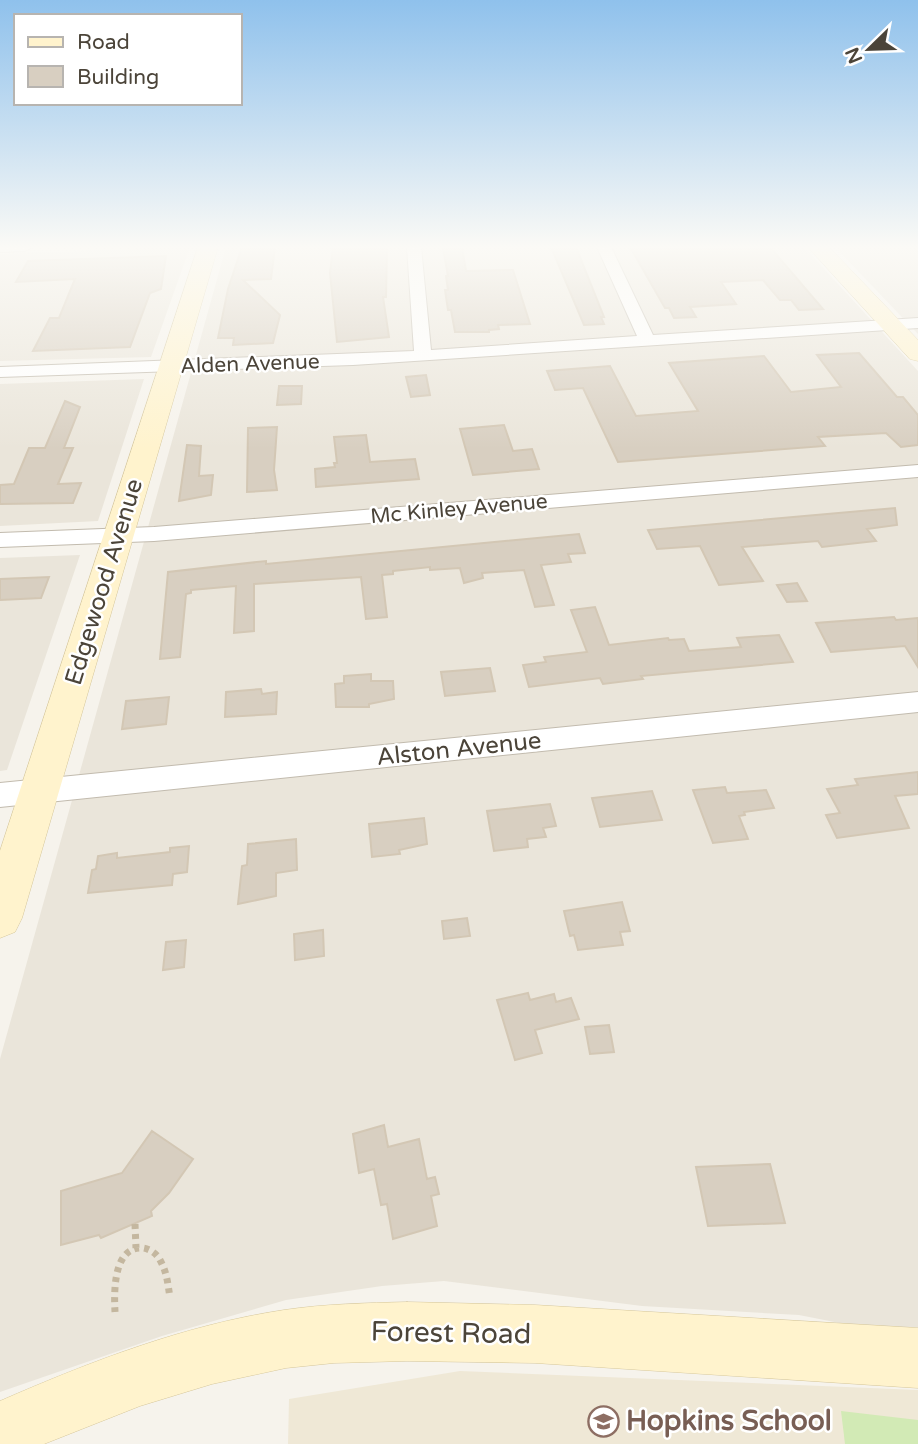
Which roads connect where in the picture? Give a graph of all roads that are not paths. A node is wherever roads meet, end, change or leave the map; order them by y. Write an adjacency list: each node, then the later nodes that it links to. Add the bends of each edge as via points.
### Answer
1 (187, 314): 10 (street, Edgewood Avenue)
2 (420, 314): 9 (street)
3 (635, 314): 7 (street)
4 (881, 314): 6 (street)
5 (918, 323): 6 (street, Alden Avenue)
6 (891, 325): 7 (street, Alden Avenue); 8 (street)
7 (647, 340): 9 (street, Alden Avenue)
8 (918, 354)
9 (423, 356): 10 (street, Alden Avenue)
10 (171, 367): 11 (street, Alden Avenue); 13 (street, Edgewood Avenue)
11 (0, 372)
12 (918, 471): 13 (street, Mc Kinley Avenue)
13 (118, 536): 14 (street, Mc Kinley Avenue); 16 (street, Edgewood Avenue)
14 (0, 540)
15 (918, 702): 16 (street, Alston Avenue)
16 (39, 792): 17 (street, Alston Avenue); 18 (street, Edgewood Avenue)
17 (0, 795)
18 (0, 918)
19 (918, 1358): 20 (street, Forest Road, via 531,1333 338,1333 237,1348 174,1366 58,1406)
20 (0, 1432)

